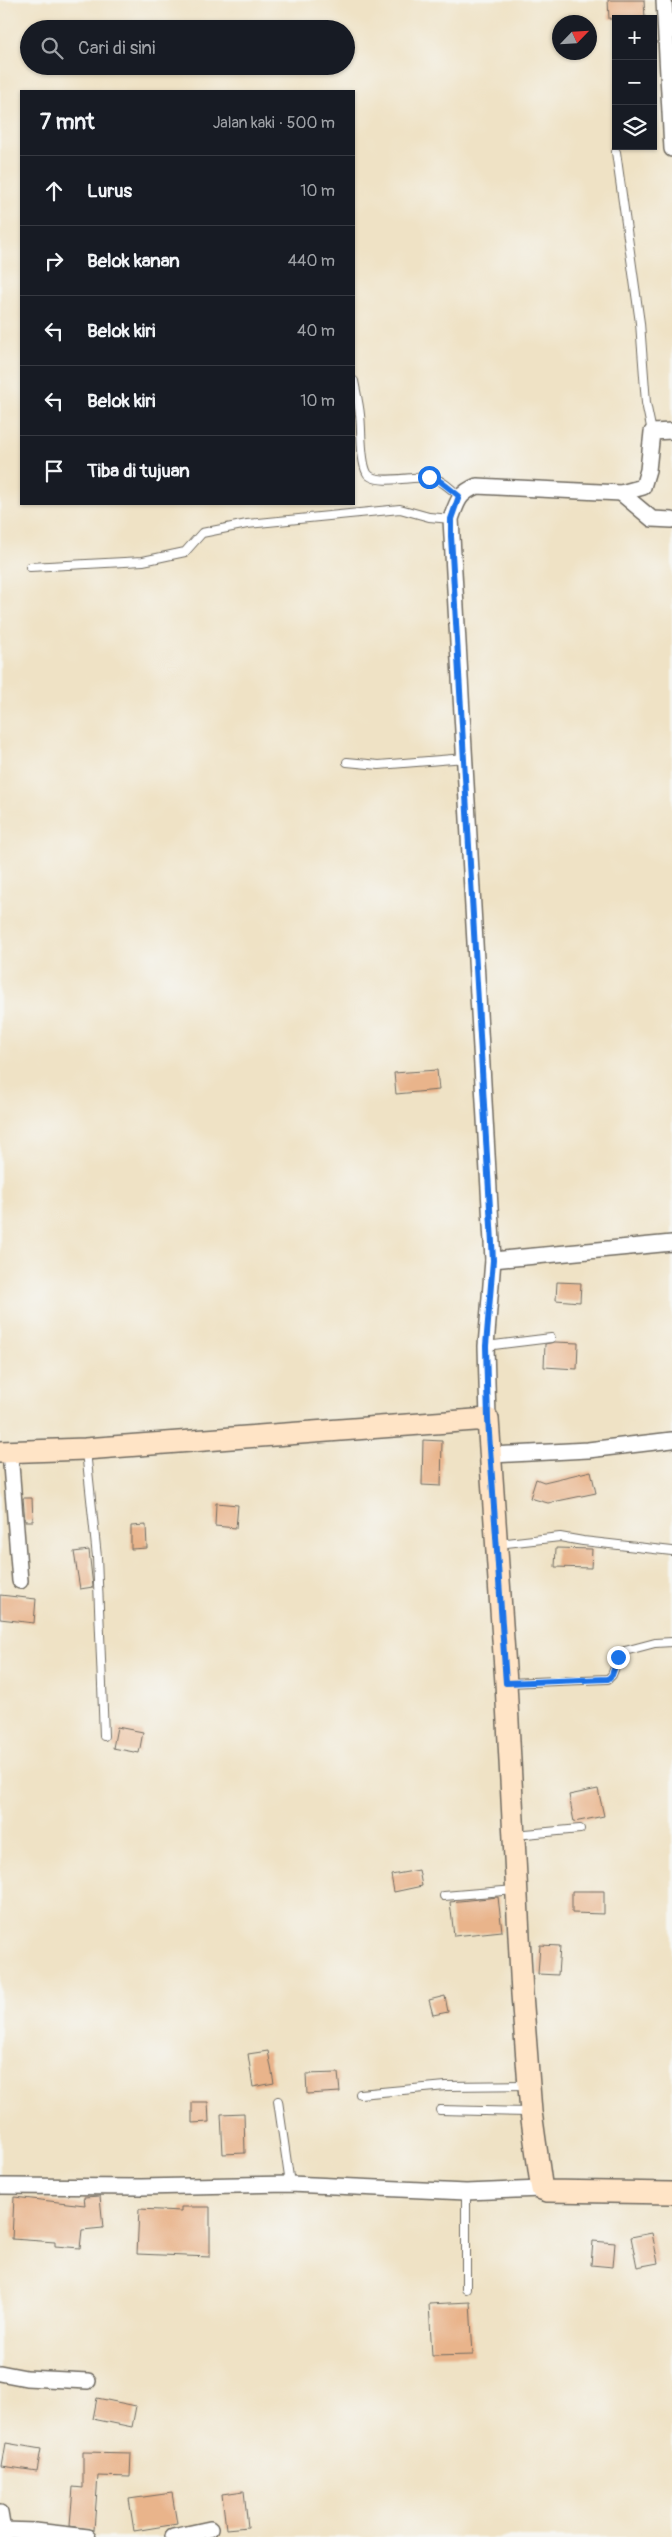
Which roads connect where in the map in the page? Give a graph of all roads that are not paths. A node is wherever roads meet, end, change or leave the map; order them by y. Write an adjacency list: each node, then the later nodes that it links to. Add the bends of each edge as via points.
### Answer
1 (664, 0): 2 (street)
2 (671, 124): 3 (street)
3 (672, 149)
4 (616, 152): 7 (lane)
5 (355, 386): 9 (lane, via 368,475 388,479 429,477 440,481)
6 (672, 430): 7 (street)
7 (652, 432): 8 (street, via 643,487)
8 (621, 493): 9 (street, via 477,486); 11 (street, via 652,519)
9 (459, 496): 10 (street)
10 (451, 519): 12 (lane, via 400,509 285,520 210,530 197,536 186,552 158,558); 13 (street)
11 (672, 520)
12 (30, 567)
13 (465, 758): 14 (lane, via 379,765); 16 (street)
14 (347, 762)
15 (672, 1243): 16 (street)
16 (493, 1260): 18 (street)
17 (551, 1338): 18 (lane)
18 (486, 1346): 19 (street)
19 (488, 1419): 21 (street); 23 (street)
20 (672, 1440): 23 (street, via 588,1450)
21 (85, 1449): 22 (street); 29 (lane, via 97,1557)
22 (5, 1452): 26 (street)
23 (491, 1455): 24 (street)
24 (498, 1544): 25 (lane, via 560,1536); 28 (street)
25 (672, 1551)
26 (20, 1581)
27 (672, 1642): 28 (lane, via 621,1652 608,1679)
28 (506, 1683): 31 (street)
29 (104, 1736)
30 (580, 1829): 31 (lane)
31 (512, 1835): 32 (street)
32 (516, 1889): 33 (lane); 34 (street)
33 (444, 1896)
34 (530, 2085): 35 (lane, via 446,2086); 38 (street)
35 (360, 2094)
36 (278, 2101): 39 (lane)
37 (440, 2110): 38 (lane)
38 (531, 2112): 41 (street)
39 (290, 2184): 40 (street); 42 (street)
40 (0, 2186)
41 (542, 2189): 42 (street); 43 (street)
42 (466, 2192): 44 (lane)
43 (672, 2193)
44 (466, 2289)
45 (0, 2373): 46 (street, via 26,2378)
46 (88, 2381)
47 (0, 2513): 49 (street)
48 (210, 2528): 51 (street)
49 (4, 2534): 50 (street, via 35,2530)
50 (88, 2537)
51 (173, 2537)

